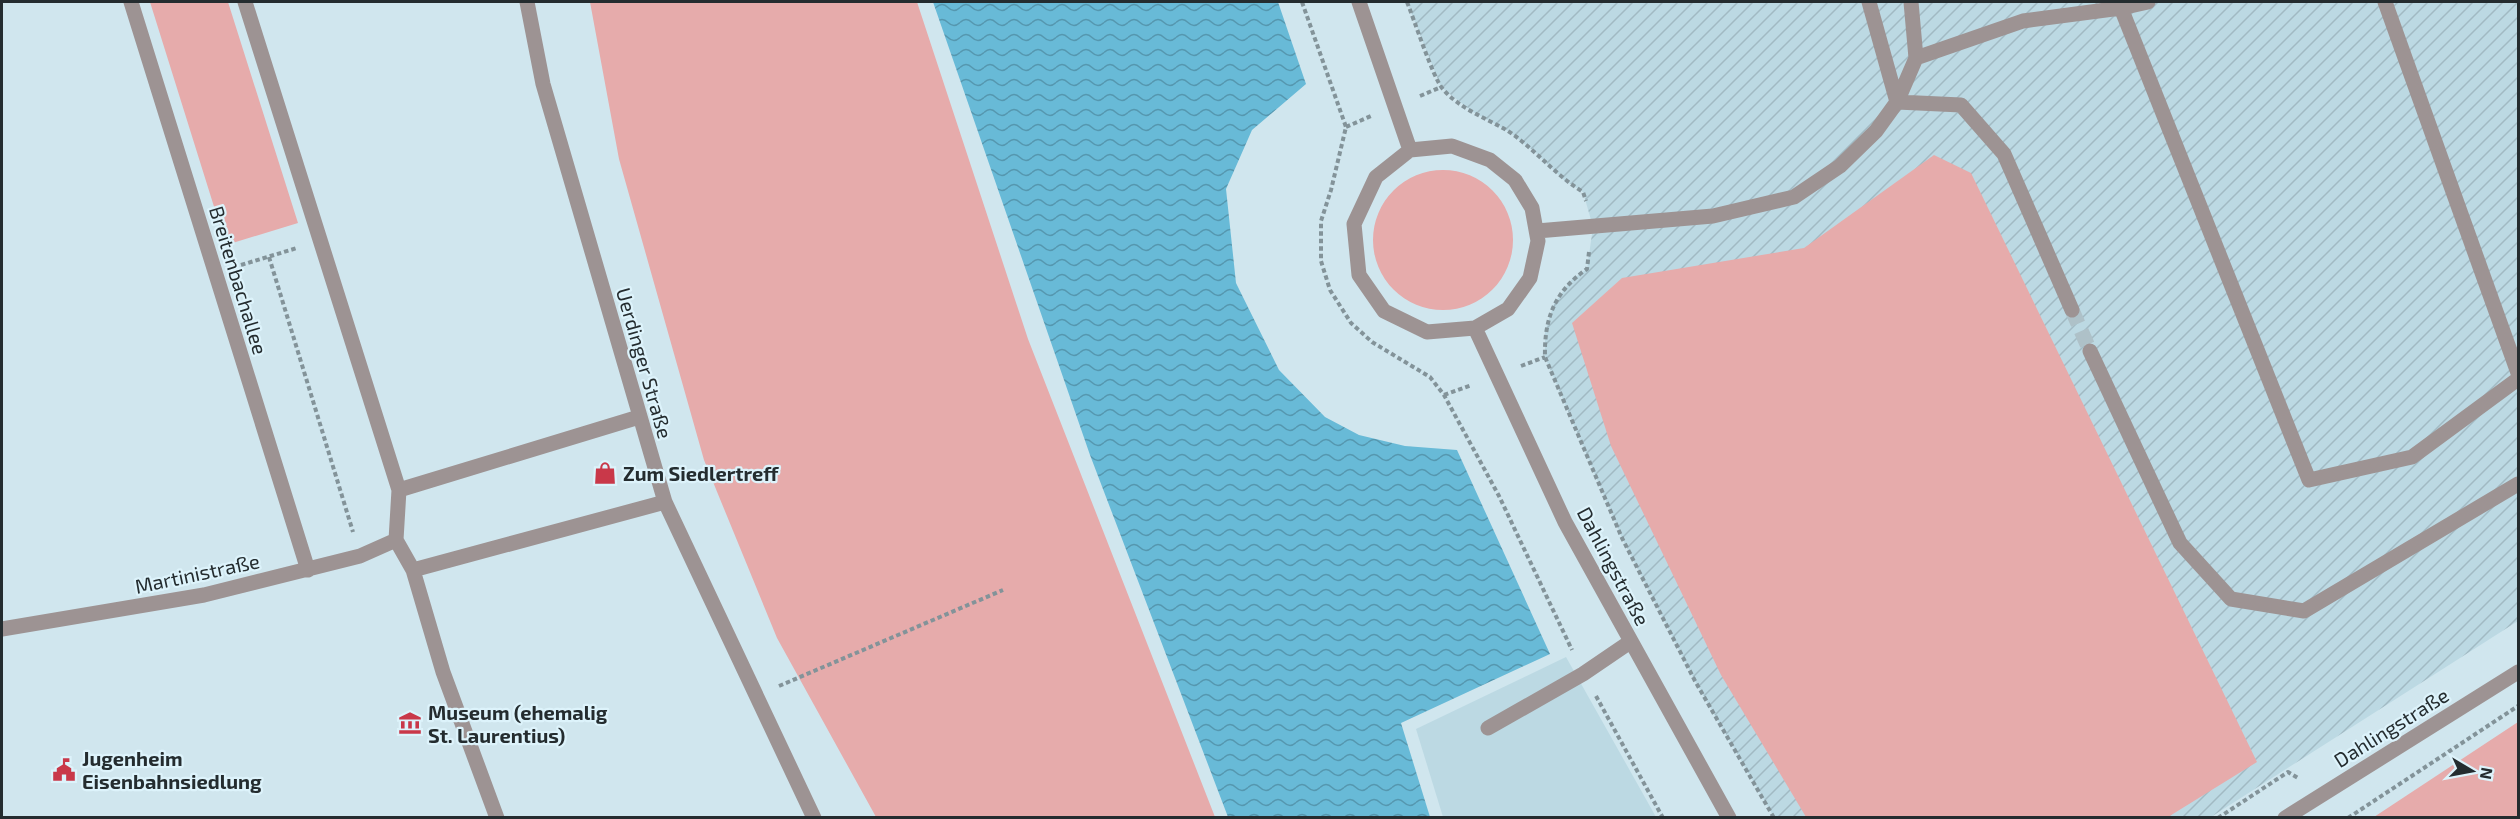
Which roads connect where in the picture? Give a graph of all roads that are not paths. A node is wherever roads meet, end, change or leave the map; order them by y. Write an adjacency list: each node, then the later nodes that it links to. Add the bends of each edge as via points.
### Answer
1 (131, 2): 24 (street, Breitenbachallee)
2 (244, 2): 21 (street)
3 (527, 2): 19 (street, Uerdinger Straße, via 543,84)
4 (1359, 2): 12 (street)
5 (1869, 2): 11 (street)
6 (1911, 2): 10 (street)
7 (2148, 2): 9 (street)
8 (2385, 2): 17 (street)
9 (2121, 8): 10 (street, via 2023,21); 18 (street, via 2309,480 2412,457)
10 (1916, 58): 11 (street)
11 (1898, 102): 13 (street, via 1876,131 1840,166 1794,198 1713,216); 14 (street, via 1961,105 2004,154)
12 (1410, 150): 13 (street, via 1452,147 1490,160 1515,180 1532,208); 15 (street, via 1376,177 1354,224 1359,276 1384,311 1427,332)
13 (1537, 231): 15 (street, via 1530,278 1508,309)
14 (2072, 310)
15 (1475, 328): 27 (street, Dahlingstraße, via 1565,522)
16 (2090, 351): 20 (street, via 2180,543 2231,599 2304,611)
17 (2518, 373)
18 (2518, 379)
19 (639, 417): 21 (street); 22 (street, Uerdinger Straße)
20 (2518, 484)
21 (399, 490): 23 (street)
22 (665, 502): 25 (street); 31 (street, Uerdinger Straße)
23 (396, 540): 24 (street, Martinistraße, via 360,556); 25 (street)
24 (308, 570): 26 (street, Martinistraße, via 204,595)
25 (413, 570): 30 (street, via 443,672)
26 (2, 629)
27 (1630, 642): 29 (street, via 1583,674); 32 (street, Dahlingstraße)
28 (2518, 672): 33 (street, Dahlingstraße)
29 (1488, 728)
30 (497, 818)
31 (814, 818)
32 (1729, 818)
33 (2285, 818)

